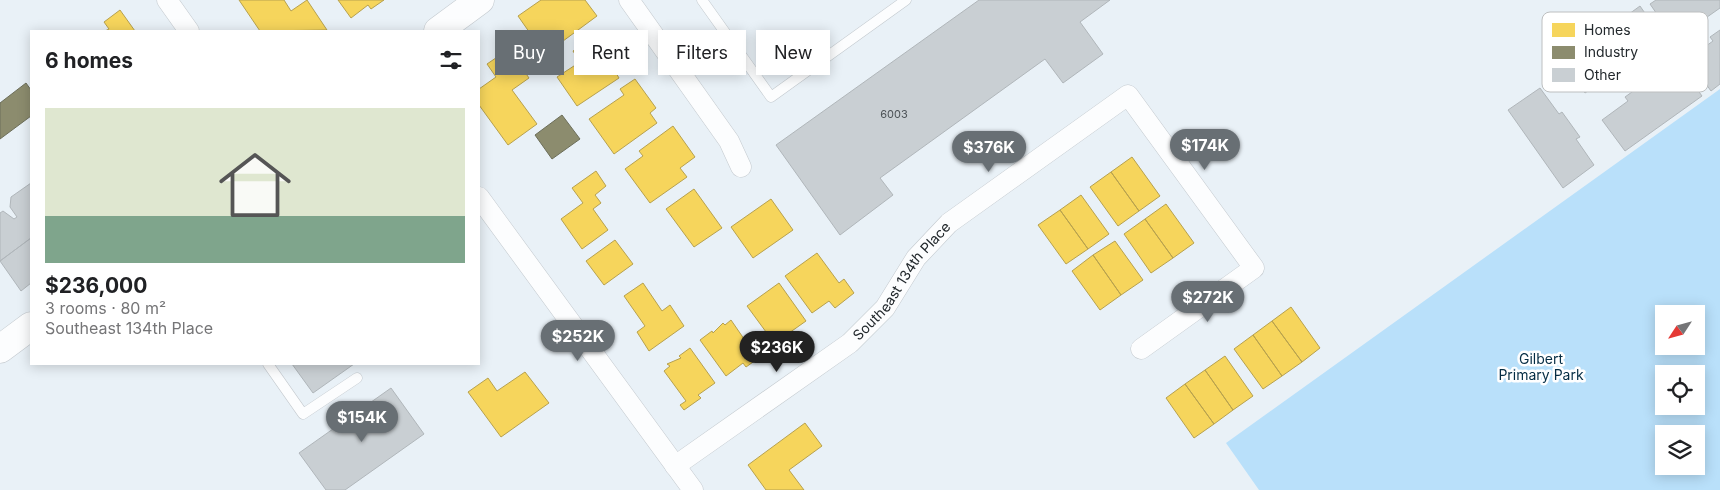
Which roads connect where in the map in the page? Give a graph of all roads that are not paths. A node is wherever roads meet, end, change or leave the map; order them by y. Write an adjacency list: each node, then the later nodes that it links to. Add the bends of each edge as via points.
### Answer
1 (167, 0): 6 (street)
2 (480, 0): 7 (street)
3 (629, 0): 8 (street, via 729,141)
4 (702, 0): 5 (lane, via 771,97)
5 (906, 0)
6 (188, 30)
7 (439, 30)
8 (741, 167)
9 (480, 198): 15 (street)
10 (30, 327): 11 (street)
11 (0, 349)
12 (1141, 349): 15 (street, Southeast 134th Place, via 1254,268 1128,95 949,223 916,258 885,308 850,343)
13 (269, 365): 14 (lane, via 303,414)
14 (356, 378)
15 (675, 466): 16 (street)
16 (693, 490)

